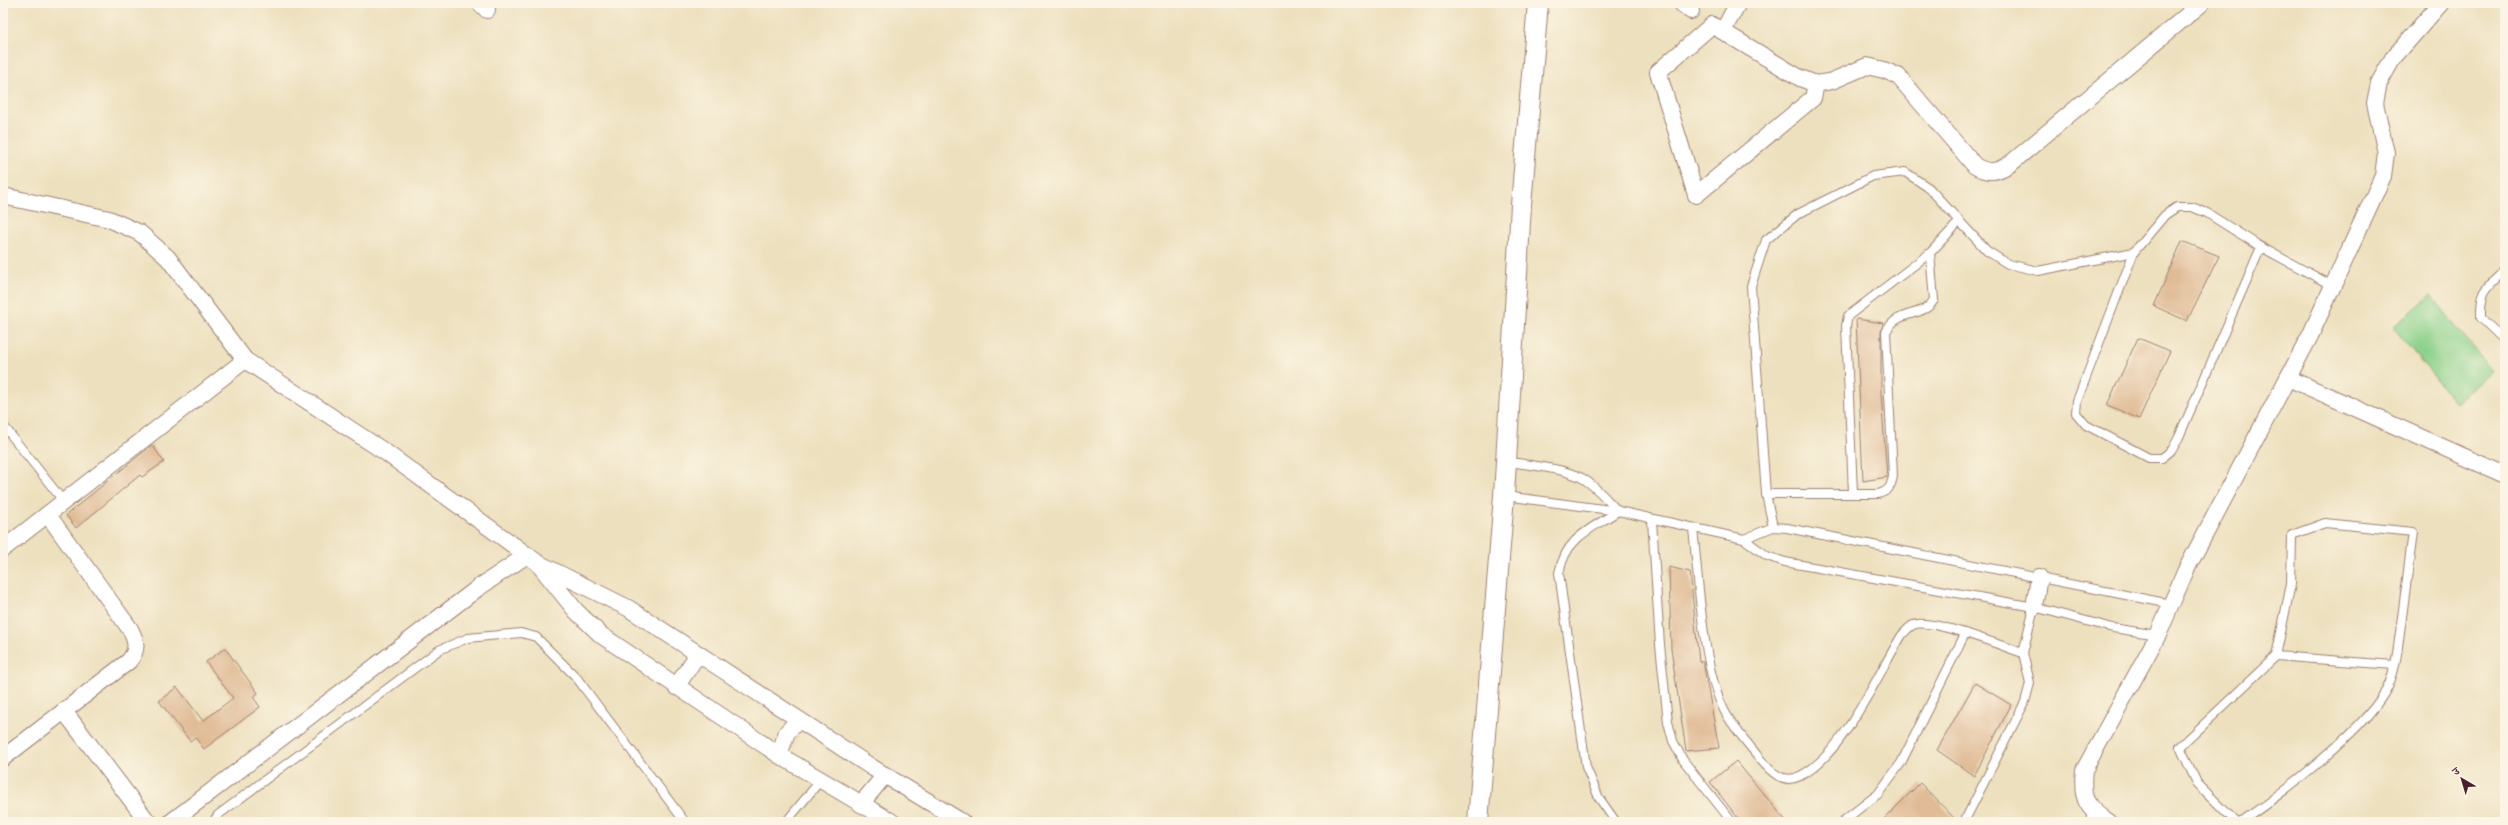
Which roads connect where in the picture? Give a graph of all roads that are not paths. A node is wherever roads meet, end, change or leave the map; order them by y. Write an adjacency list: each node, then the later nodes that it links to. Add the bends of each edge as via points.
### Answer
1 (1538, 3): 18 (street, via 1521,205)
2 (1738, 3): 5 (street)
3 (2202, 3): 6 (street, via 2010,164 1998,171 1985,172 1975,166 1898,76 1867,66 1832,81)
4 (2441, 3): 13 (street, via 2393,58 2379,83 2376,103 2386,153 2383,176)
5 (1723, 30): 6 (street, via 1800,78); 6 (street, via 1712,25 1658,72 1696,195 1813,98)
6 (1816, 84)
7 (3, 196): 15 (street, via 109,219 140,233 168,258)
8 (1959, 222): 10 (lane, via 1987,252 2008,264 2038,271); 11 (lane); 21 (lane, via 1929,188 1904,172 1873,176 1798,214 1766,240 1751,286)
9 (2261, 247): 10 (lane, via 2207,213 2192,207 2178,206 2165,215); 10 (lane, via 2179,437 2172,450 2162,458 2149,458 2086,425 2076,412 2077,401); 13 (lane)
10 (2134, 252)
11 (1930, 253): 20 (lane, via 1848,316 1846,326); 20 (lane, via 1934,300 1930,306 1898,318 1890,324 1886,332 1893,476 1891,486 1886,492 1878,494)
12 (2505, 270): 14 (lane, via 2489,285 2480,300 2481,318)
13 (2331, 285): 16 (street, via 2310,336)
14 (2505, 341)
15 (246, 360): 23 (street); 31 (street, via 385,452)
16 (2288, 378): 19 (street); 33 (street, via 2186,570)
17 (3, 425): 23 (lane)
18 (1506, 461): 22 (street); 24 (lane, via 1562,471 1582,478)
19 (2505, 475)
20 (1853, 493): 21 (lane)
21 (1766, 494): 27 (lane)
22 (1504, 496): 24 (lane); 56 (street)
23 (64, 502): 25 (street)
24 (1618, 511): 26 (lane); 57 (lane, via 1572,542 1562,556 1559,573 1586,766 1599,798)
25 (48, 515): 30 (street); 42 (street, via 136,640 136,653 129,661)
26 (1652, 520): 28 (lane); 58 (lane, via 1660,645 1668,722 1673,741 1683,760)
27 (1773, 528): 29 (lane); 32 (lane)
28 (1693, 529): 29 (lane); 35 (lane, via 1706,638 1715,684 1724,710 1772,773 1784,778 1800,776 1826,755 1847,729 1902,635 1914,625 1928,623)
29 (1744, 539): 34 (lane, via 1767,556 1785,562)
30 (3, 549)
31 (532, 559): 38 (street, via 628,608); 41 (street, via 601,636); 50 (street, via 478,588)
32 (2039, 577): 33 (lane); 34 (street)
33 (2171, 604): 36 (street)
34 (2034, 608): 36 (lane, via 2113,628); 37 (lane)
35 (1965, 634): 37 (lane); 59 (lane, via 1901,763 1878,794)
36 (2158, 635): 61 (street, via 2084,770 2082,791 2094,814)
37 (2023, 653): 60 (lane, via 2030,683 2025,702)
38 (698, 654): 41 (street); 43 (street)
39 (2276, 656): 40 (lane); 40 (lane, via 2291,584 2292,535 2325,523 2413,532); 62 (lane, via 2180,747 2197,783)
40 (2394, 665): 63 (lane, via 2389,685 2369,713 2336,746)
41 (676, 687): 44 (street)
42 (64, 711): 45 (street); 49 (street)
43 (799, 720): 44 (street, via 787,732); 46 (street)
44 (779, 755): 47 (street)
45 (3, 758)
46 (885, 775): 48 (street); 55 (street)
47 (820, 781): 48 (street); 53 (lane)
48 (862, 804): 54 (street)
49 (148, 822)
50 (171, 822)
51 (213, 822): 52 (lane, via 224,811 439,650 468,638 520,633 536,637 576,677)
52 (685, 822)
53 (786, 822)
54 (892, 822)
55 (962, 822)
56 (1478, 822)
57 (1616, 822)
58 (1732, 822)
59 (1842, 822)
60 (1964, 822)
61 (2109, 822)
62 (2236, 822)
63 (2242, 822)

